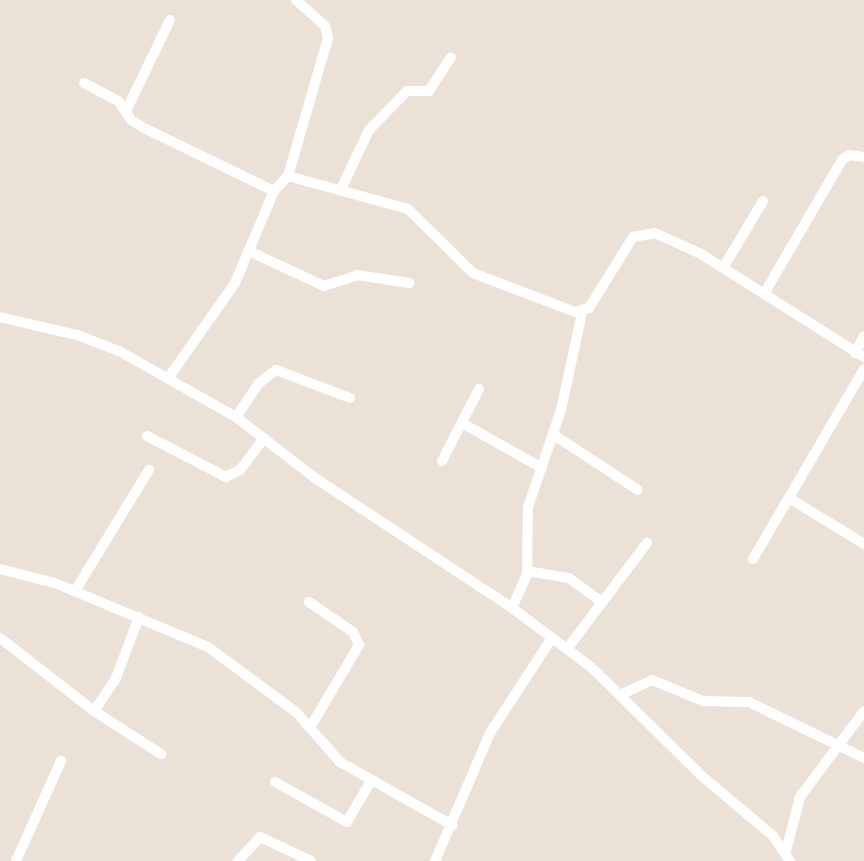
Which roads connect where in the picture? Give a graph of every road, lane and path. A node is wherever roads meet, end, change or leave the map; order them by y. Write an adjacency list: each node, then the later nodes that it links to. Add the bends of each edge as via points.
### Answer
1 (296, 0): 7 (street, via 325,26 328,38)
2 (170, 20): 5 (street)
3 (451, 57): 8 (street, via 429,92 407,92 369,130)
4 (84, 83): 5 (street, via 112,97)
5 (126, 111): 9 (street, via 144,128)
6 (864, 157): 14 (street, via 849,155 842,160)
7 (288, 176): 8 (street); 9 (street)
8 (341, 189): 15 (street, via 408,209 461,265 482,277 534,300)
9 (274, 191): 11 (street)
10 (763, 201): 12 (street)
11 (251, 252): 13 (street, via 324,286 357,275); 20 (street, via 219,311)
12 (723, 268): 14 (street); 15 (street, via 669,238 644,233 622,249 596,300)
13 (409, 283)
14 (764, 294): 18 (street)
15 (582, 313): 26 (street)
16 (0, 317): 20 (street, via 99,343)
17 (864, 336): 18 (street)
18 (860, 355)
19 (864, 369): 32 (street)
20 (169, 377): 23 (street)
21 (479, 389): 24 (street)
22 (350, 398): 23 (street, via 276,370 258,384)
23 (236, 417): 27 (street)
24 (462, 423): 28 (street); 29 (street)
25 (147, 435): 27 (street, via 226,477 240,470)
26 (554, 435): 29 (street); 31 (street)
27 (264, 438): 41 (street, via 350,502)
28 (442, 461)
29 (542, 468): 37 (street, via 528,507)
30 (149, 470): 38 (street)
31 (638, 490)
32 (789, 498): 34 (street); 35 (street)
33 (647, 543): 40 (street)
34 (864, 544)
35 (753, 559)
36 (0, 569): 38 (street)
37 (527, 571): 40 (street, via 569,578); 41 (street)
38 (75, 591): 42 (street)
39 (309, 602): 49 (street, via 353,632 359,645)
40 (602, 602): 45 (street)
41 (512, 608): 44 (street)
42 (139, 617): 47 (street, via 116,678); 49 (street, via 208,647)
43 (0, 638): 47 (street)
44 (552, 638): 45 (street); 56 (street, via 490,733)
45 (567, 649): 46 (street)
46 (620, 695): 50 (street, via 652,680 703,701 749,702); 57 (street)
47 (94, 711): 51 (street)
48 (864, 711): 50 (street)
49 (311, 726): 54 (street, via 340,762)
50 (835, 745): 52 (street); 57 (street, via 800,797)
51 (161, 754)
52 (864, 758)
53 (61, 761): 58 (street)
54 (371, 781): 55 (street, via 346,822); 56 (street)
55 (276, 782)
56 (452, 825): 61 (street)
57 (788, 856)
58 (16, 861)
59 (238, 861): 60 (street, via 260,837)
60 (311, 861)
61 (435, 861)

